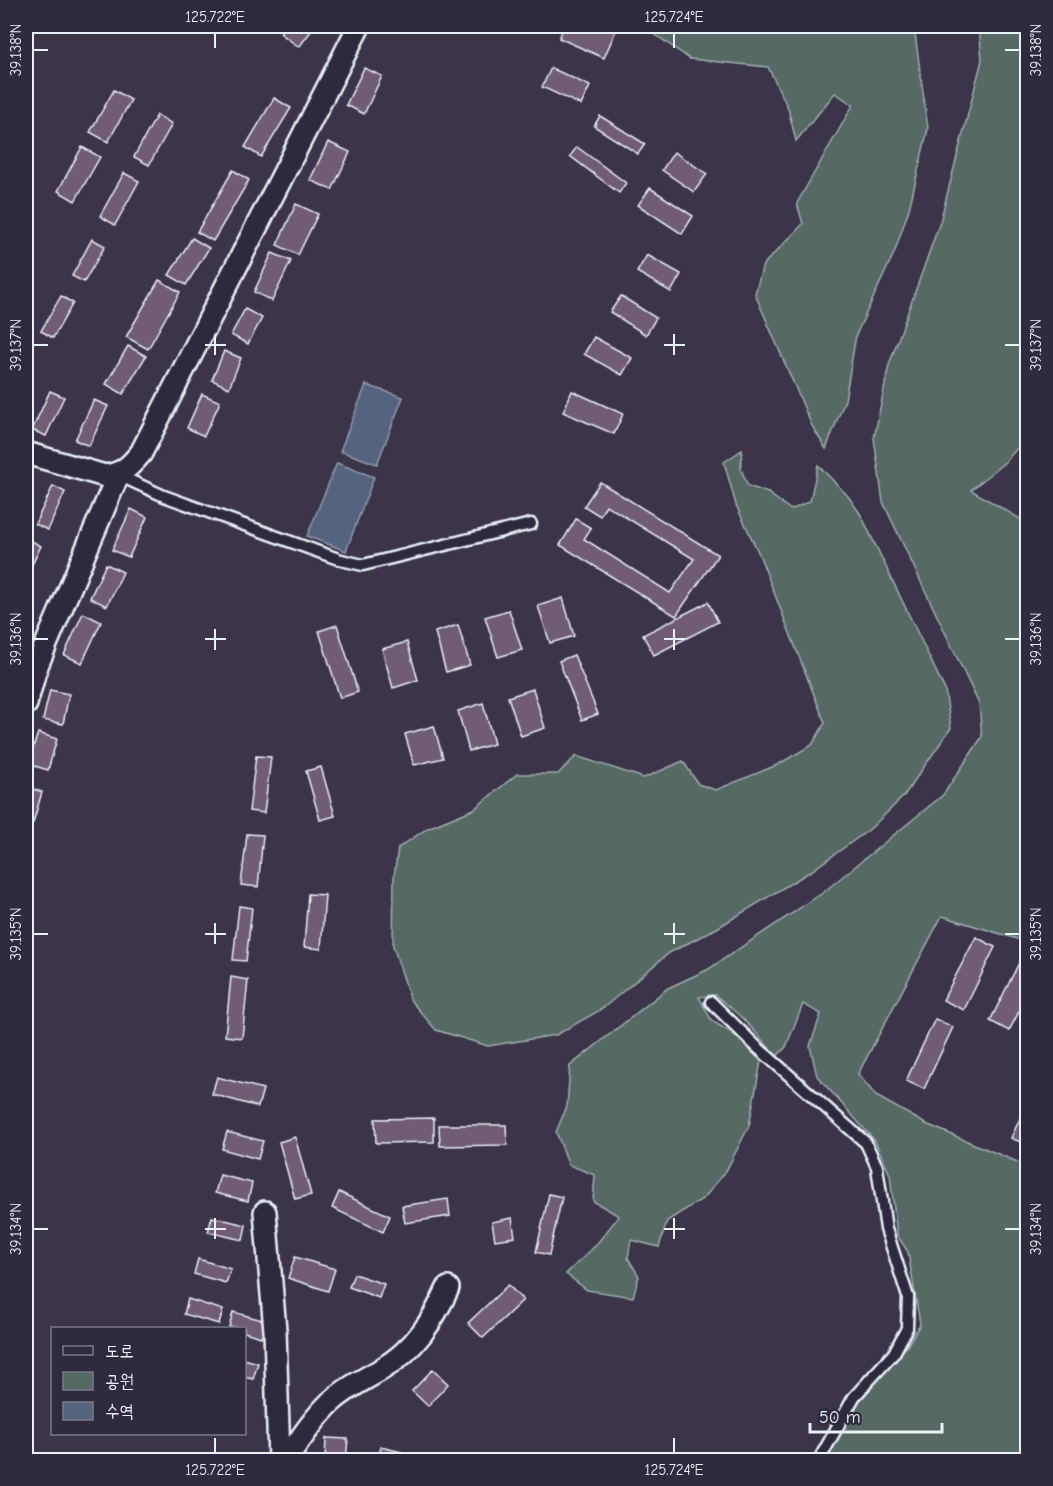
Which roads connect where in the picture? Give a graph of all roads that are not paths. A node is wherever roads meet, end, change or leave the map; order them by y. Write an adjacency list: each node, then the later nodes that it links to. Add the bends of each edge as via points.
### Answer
1 (359, 26): 3 (street, via 153,432 129,468)
2 (26, 453): 3 (street, via 105,476)
3 (118, 475): 4 (lane, via 164,496 363,565); 5 (street, via 36,668)
4 (531, 524)
5 (26, 704)
6 (711, 1002): 11 (lane, via 866,1143 877,1167 886,1229 908,1298 907,1328 894,1353 854,1397)
7 (265, 1212): 9 (street, via 275,1330)
8 (448, 1288): 10 (street, via 416,1342 398,1359 352,1385 330,1403)
9 (279, 1461)
10 (286, 1461)
11 (819, 1461)

